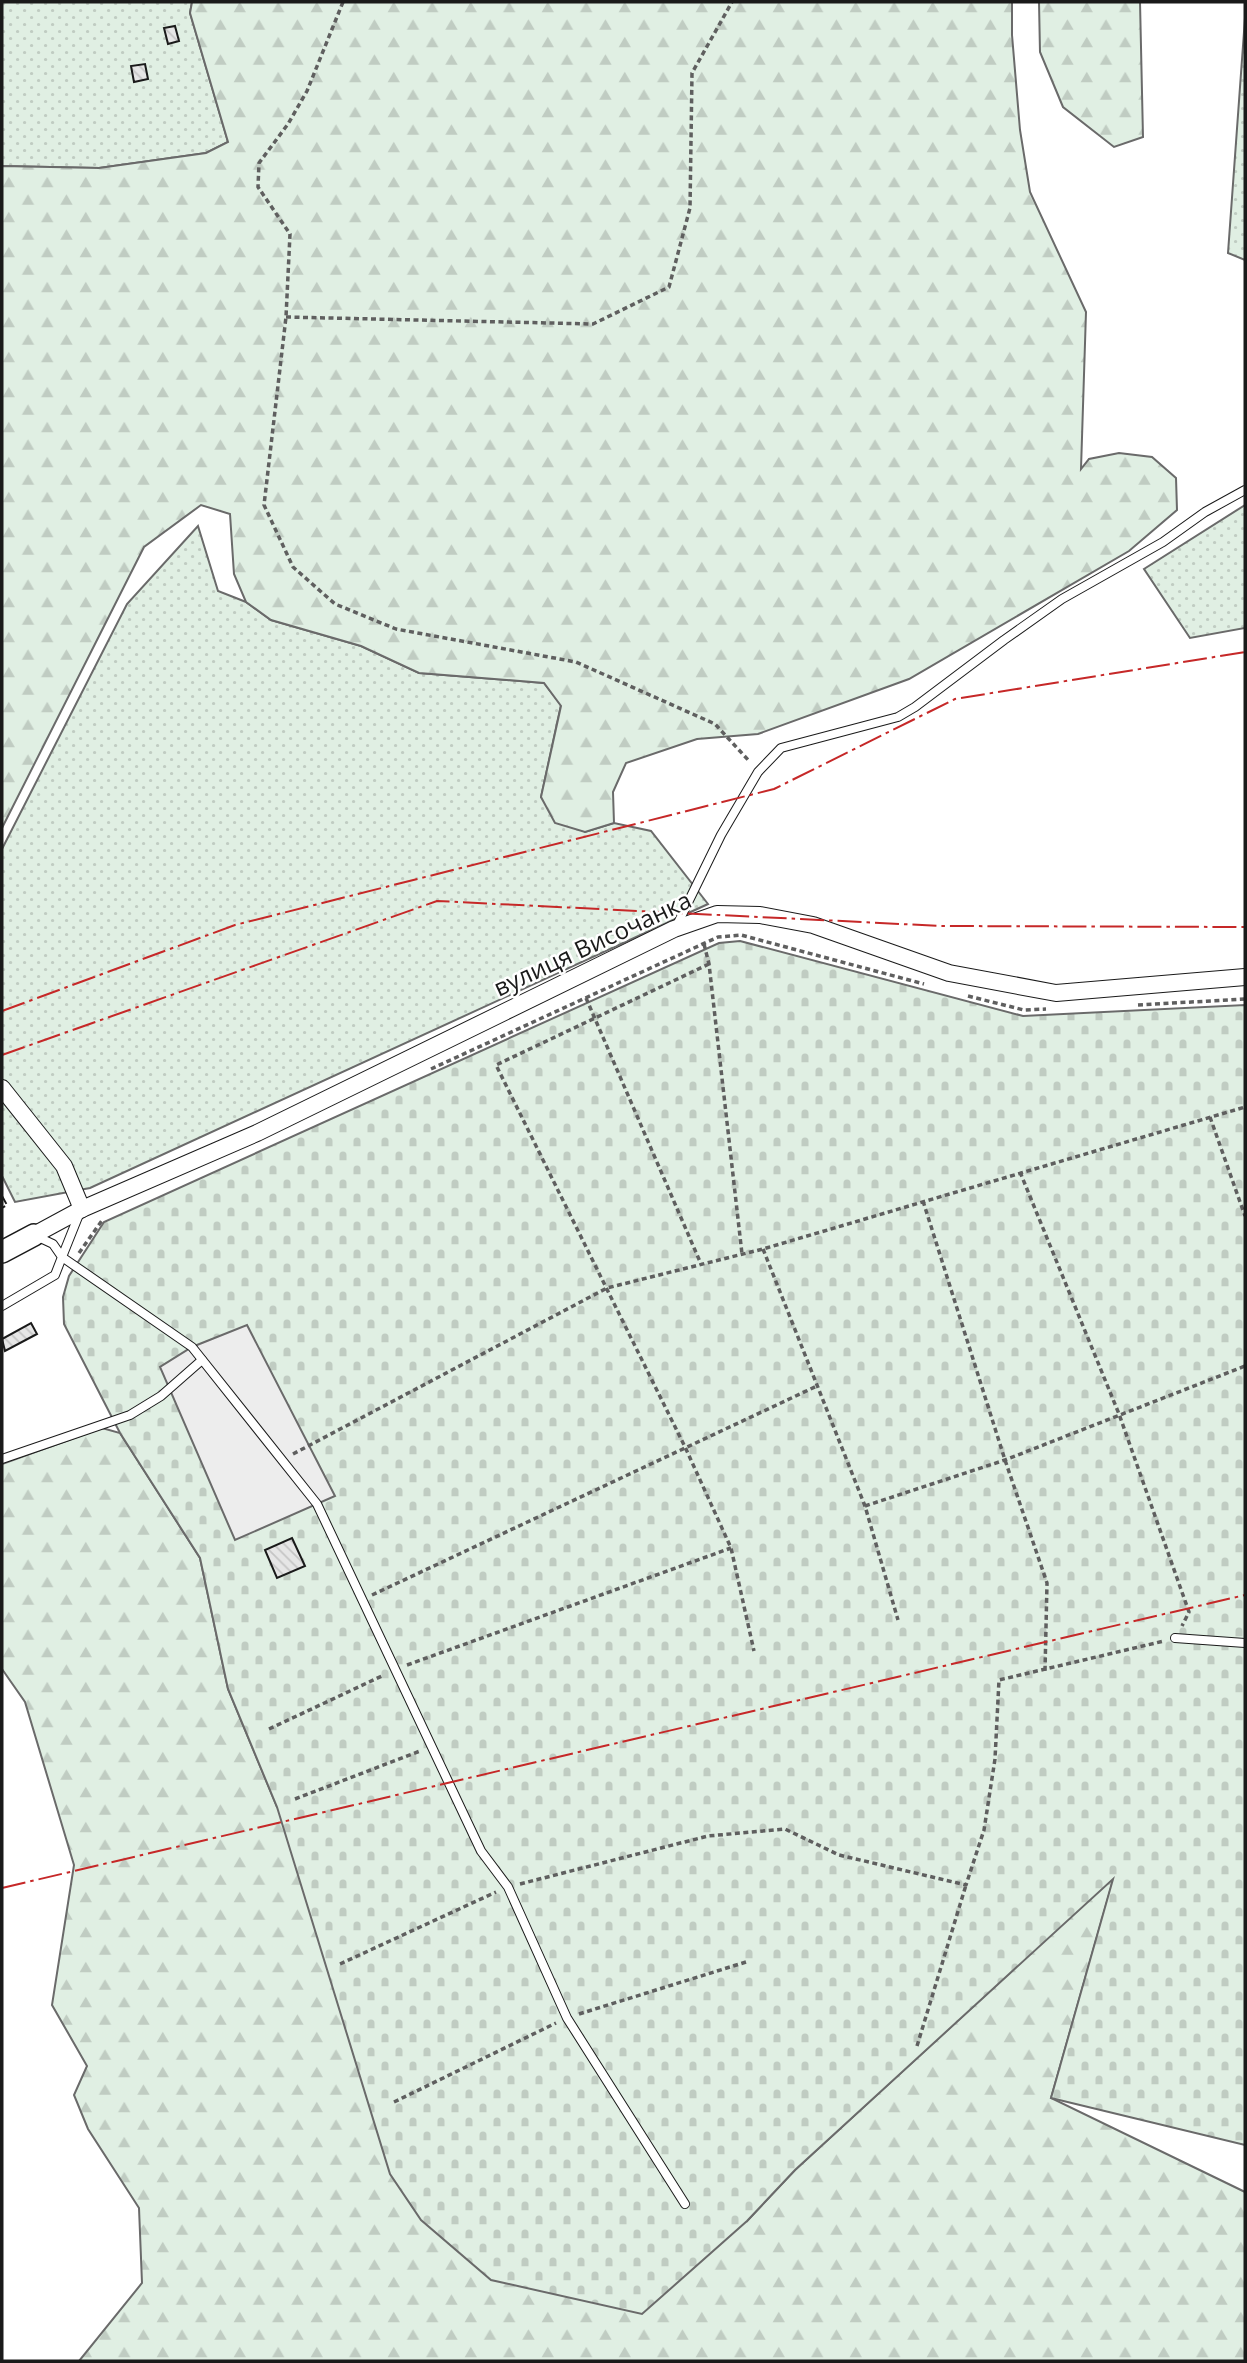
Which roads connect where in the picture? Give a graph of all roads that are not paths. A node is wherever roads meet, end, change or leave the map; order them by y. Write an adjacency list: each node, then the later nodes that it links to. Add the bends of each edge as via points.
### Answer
1 (1245, 490): 2 (lane, via 1062,599 915,708 898,717 782,748 758,772)
2 (674, 929): 3 (street, вулиця Височанка, via 717,914 760,915 813,925 950,973 1056,993); 5 (street, вулиця Височанка, via 257,1133)
3 (1245, 977)
4 (2, 1088): 5 (street, via 64,1166)
5 (82, 1209): 6 (street, вулиця Височанка); 8 (lane)
6 (34, 1235): 7 (street, вулиця Височанка); 8 (lane, via 53,1244)
7 (2, 1252)
8 (62, 1257): 9 (lane, via 55,1275); 10 (lane, via 192,1347)
9 (2, 1306)
10 (202, 1360): 11 (lane, via 161,1396 130,1415); 14 (lane, via 317,1504 481,1851 508,1887 567,2018)
11 (2, 1459)
12 (1175, 1638): 13 (lane)
13 (1245, 1643)
14 (685, 2204)

